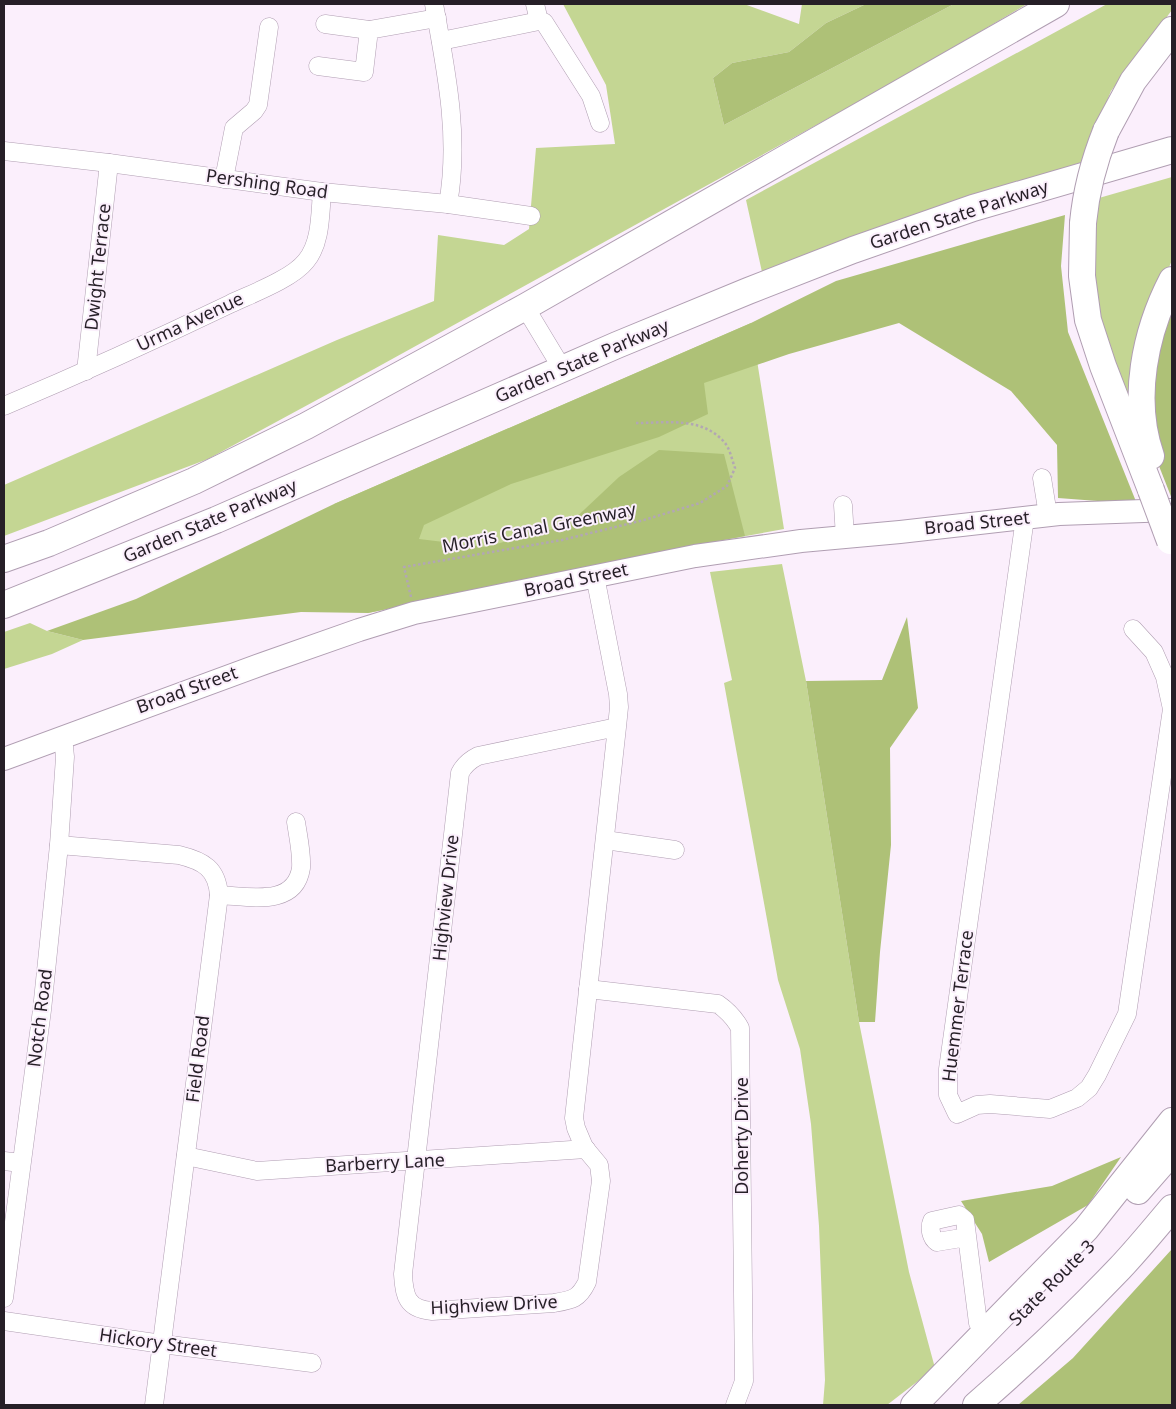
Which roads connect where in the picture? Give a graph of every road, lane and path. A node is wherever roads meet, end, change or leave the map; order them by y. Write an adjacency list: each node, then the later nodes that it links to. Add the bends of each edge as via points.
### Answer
1 (535, 4): 4 (street)
2 (1056, 4): 20 (highway)
3 (436, 11): 7 (street); 9 (street)
4 (539, 21): 9 (street); 11 (street, via 544,22 591,96)
5 (325, 24): 7 (street)
6 (269, 27): 15 (street, via 258,105 234,128)
7 (369, 30): 10 (street, via 364,72)
8 (1172, 30): 26 (highway, bridge, via 1133,81 1106,131 1088,184 1082,223 1082,276 1088,320 1103,366)
9 (441, 41): 17 (street, via 450,93 452,184)
10 (318, 66)
11 (600, 123)
12 (1172, 150): 21 (highway, Garden State Parkway, via 973,208 853,250 617,345)
13 (4, 151): 14 (street, Pershing Road)
14 (109, 163): 15 (street, Pershing Road); 22 (street, Dwight Terrace)
15 (224, 179): 16 (street, Pershing Road)
16 (322, 192): 17 (street, Pershing Road); 22 (street, Urma Avenue, via 314,251 298,269)
17 (448, 204): 18 (street, Pershing Road)
18 (531, 216)
19 (1172, 280): 26 (highway, via 1150,337 1142,388 1143,417 1150,453)
20 (526, 307): 21 (street); 32 (highway, via 306,426 194,480 50,543)
21 (564, 370): 34 (highway, Garden State Parkway, via 216,520)
22 (86, 371): 23 (street, Urma Avenue)
23 (4, 406)
24 (636, 423): 35 (path, Morris Canal Greenway, via 684,422 707,428 726,444 735,468 726,486 700,503 644,520 562,540 404,567)
25 (1042, 478): 28 (street)
26 (1165, 500): 28 (main road, Broad Street); 31 (highway, bridge)
27 (843, 505): 30 (street)
28 (1048, 515): 29 (main road, Broad Street)
29 (1025, 518): 30 (main road, Broad Street); 36 (street, Huemmer Terrace, via 948,1069 948,1095 957,1114 977,1105 990,1104 1050,1109 1077,1098 1097,1075 1127,1014 1172,709 1165,677 1154,652)
30 (845, 537): 33 (main road, Broad Street, via 695,556)
31 (1171, 543)
32 (4, 559)
33 (595, 576): 35 (main road, Broad Street); 37 (street, Highview Drive, via 618,694)
34 (4, 606)
35 (414, 613): 38 (main road, Broad Street, via 274,659)
36 (1133, 629)
37 (617, 728): 41 (street, Highview Drive); 51 (street, Highview Drive, via 478,756 462,767)
38 (63, 737): 39 (main road, Broad Street); 42 (street, Notch Road, via 65,757)
39 (4, 759)
40 (296, 822): 44 (street, via 300,870 290,890 276,897)
41 (605, 840): 43 (street); 45 (street, Highview Drive)
42 (59, 845): 44 (street, Field Road, via 191,858 213,872); 52 (street, Notch Road, via 42,1010)
43 (675, 850)
44 (220, 895): 49 (street, Field Road)
45 (588, 989): 47 (street, Highview Drive, via 574,1118); 61 (street, Doherty Drive, via 718,1004 727,1010 740,1028 744,1380)
46 (1172, 1121): 57 (highway, via 1086,1229)
47 (586, 1149): 51 (street, Barberry Lane); 51 (street, Highview Drive, via 598,1165 601,1181 587,1282 576,1298 554,1304 432,1311 410,1302 403,1274)
48 (1172, 1152): 63 (highway, State Route 3, via 1069,1269)
49 (186, 1156): 51 (street, Barberry Lane, via 257,1171); 58 (street, Field Road)
50 (4, 1160): 52 (street)
51 (416, 1161)
52 (21, 1163): 55 (street, Notch Road)
53 (1172, 1208): 64 (highway, via 1078,1311)
54 (967, 1237): 54 (street, via 964,1220 959,1215 932,1221 930,1227 937,1242); 57 (street, via 978,1323)
55 (4, 1298)
56 (4, 1321): 58 (street, Hickory Street)
57 (985, 1333): 62 (highway)
58 (162, 1344): 59 (street, Hickory Street); 60 (street, Field Road)
59 (312, 1363)
60 (154, 1405)
61 (735, 1405)
62 (914, 1405)
63 (923, 1405)
64 (976, 1405)

